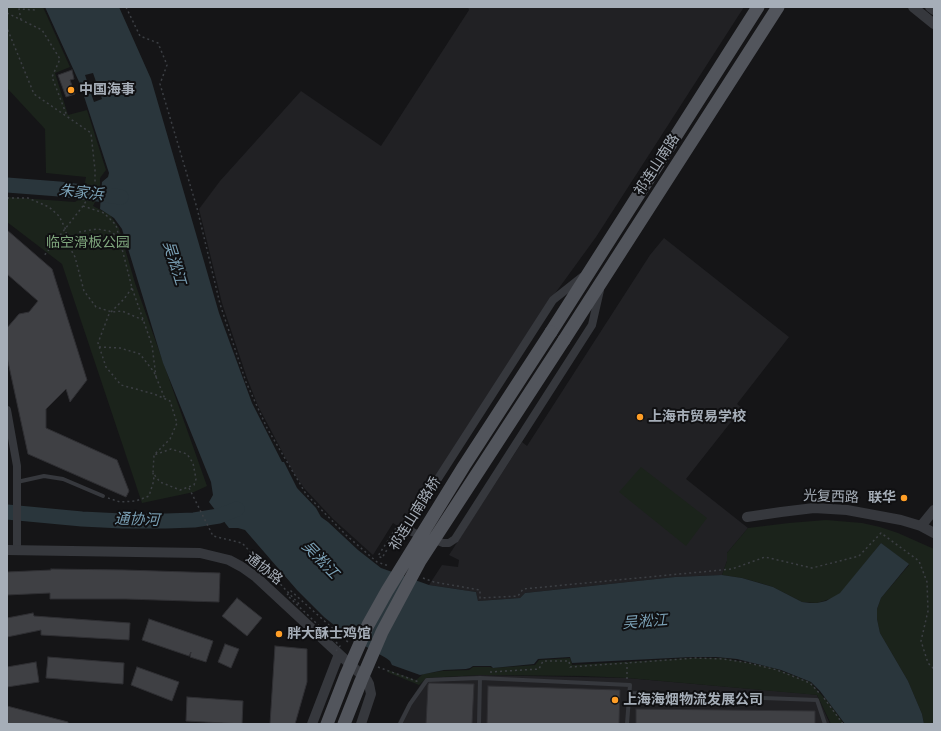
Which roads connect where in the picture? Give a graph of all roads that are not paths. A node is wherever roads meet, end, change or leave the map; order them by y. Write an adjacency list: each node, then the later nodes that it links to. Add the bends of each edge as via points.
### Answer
1 (758, 7): 7 (main road, 祁连山南路)
2 (778, 7): 8 (main road, 祁连山南路)
3 (913, 7): 6 (street)
4 (930, 7): 5 (street)
5 (934, 10)
6 (934, 24)
7 (589, 272): 8 (street, via 553,300 412,519 412,532 446,544 455,539 592,325); 9 (main road, 祁连山南路)
8 (602, 280): 10 (main road, 祁连山南路)
9 (551, 332): 24 (main road, 祁连山南路桥, bridge, via 387,590 368,625)
10 (564, 340): 25 (main road, 祁连山南路桥, bridge, via 420,561 382,632)
11 (7, 410): 12 (street)
12 (8, 425): 13 (street, via 18,466)
13 (17, 482): 14 (lane, via 44,476 63,479); 19 (street)
14 (103, 496)
15 (934, 510): 17 (street)
16 (747, 517): 17 (street, 光复西路, via 814,508 876,514)
17 (921, 526): 18 (street, 光复西路)
18 (934, 533)
19 (13, 548): 20 (street, 通协路, via 200,553 214,556 234,563 256,577)
20 (337, 653): 23 (street); 26 (street, 通协路, via 367,680 371,689)
21 (480, 678): 22 (lane, via 630,685); 27 (lane, via 427,680); 28 (lane)
22 (629, 693): 29 (lane); 30 (lane, via 817,700)
23 (312, 724)
24 (327, 724)
25 (344, 724)
26 (361, 724)
27 (400, 724)
28 (479, 724)
29 (627, 724)
30 (826, 724)

